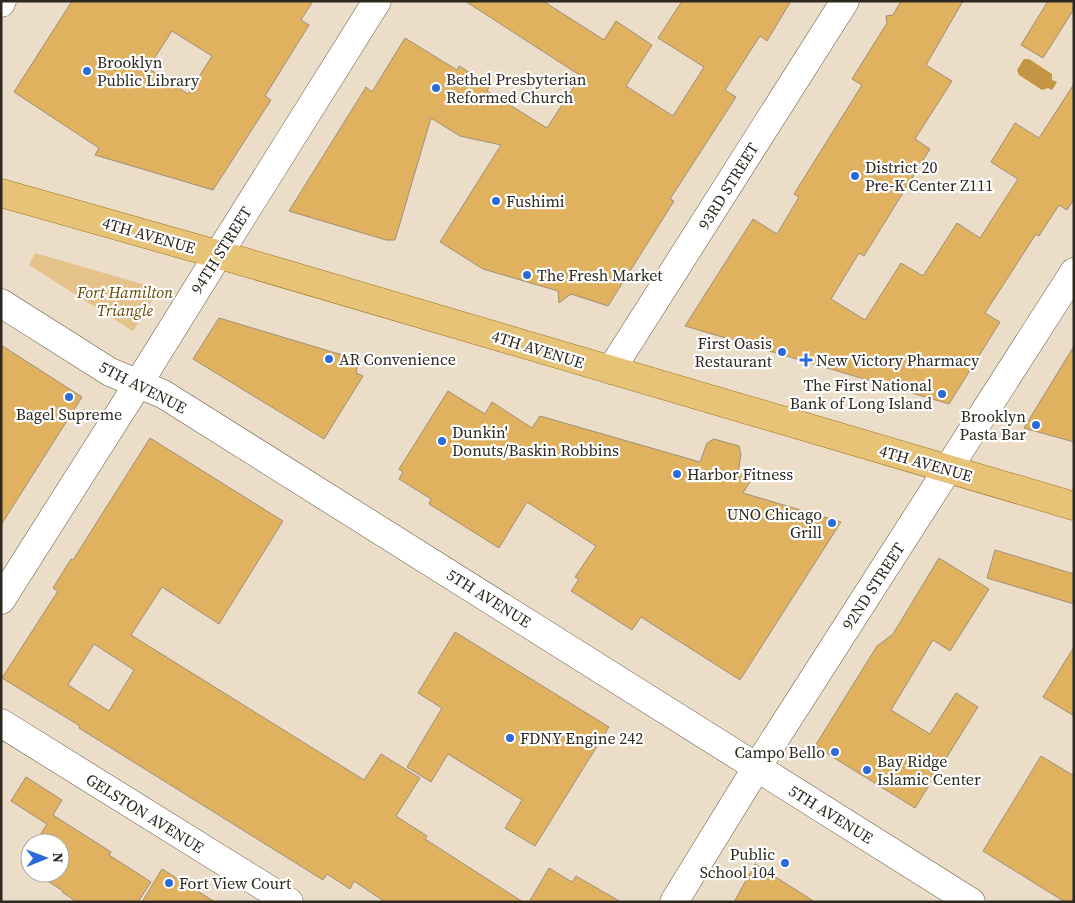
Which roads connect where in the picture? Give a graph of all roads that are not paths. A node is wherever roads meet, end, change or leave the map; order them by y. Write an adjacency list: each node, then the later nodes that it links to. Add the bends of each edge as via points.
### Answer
1 (377, 1): 4 (street, 94TH STREET)
2 (845, 1): 7 (street, 93RD STREET)
3 (1, 193): 4 (main road, 4TH AVENUE)
4 (218, 255): 7 (main road, 4TH AVENUE); 8 (street, 94TH STREET)
5 (1074, 272): 9 (street, 92ND STREET)
6 (1, 303): 8 (street, 5TH AVENUE, via 110,372)
7 (611, 370): 9 (main road, 4TH AVENUE)
8 (138, 384): 11 (street, 94TH STREET); 13 (street, 5TH AVENUE, via 163,394)
9 (948, 469): 10 (main road, 4TH AVENUE); 13 (street, 92ND STREET)
10 (1074, 506)
11 (1, 600)
12 (1, 723): 14 (street, GELSTON AVENUE)
13 (757, 767): 15 (street, 92ND STREET); 16 (street, 5TH AVENUE)
14 (289, 902)
15 (674, 902)
16 (971, 902)

